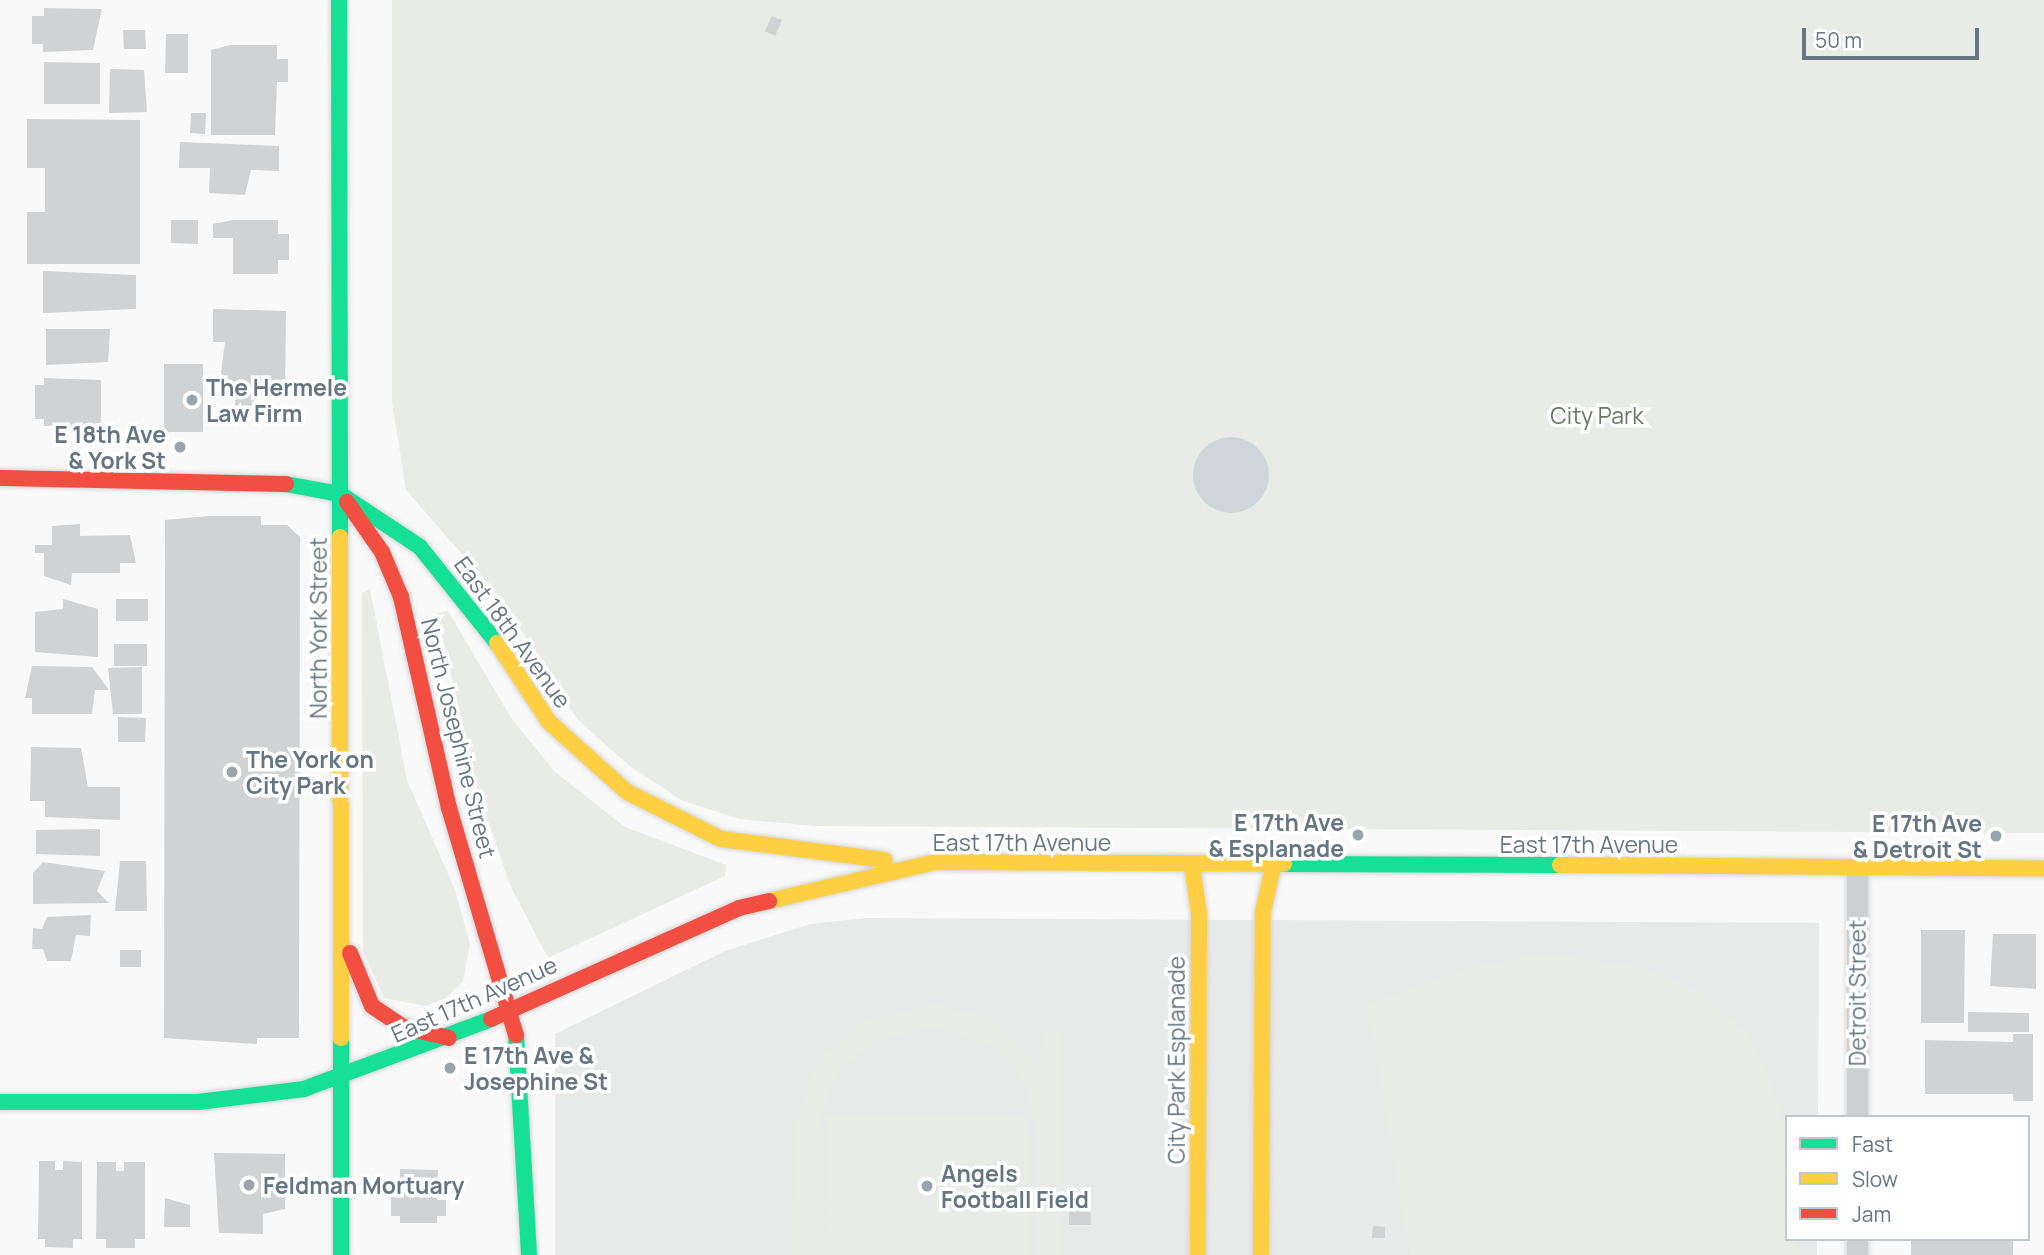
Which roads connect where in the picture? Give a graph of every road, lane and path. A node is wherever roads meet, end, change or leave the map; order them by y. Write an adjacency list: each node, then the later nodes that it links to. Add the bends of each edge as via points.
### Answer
1 (339, 0): 3 (main road, North York Street)
2 (0, 478): 3 (main road, East 18th Avenue, via 264,480)
3 (340, 494): 4 (main road, East 18th Avenue, via 420,547 478,615 549,722 593,766 641,801 708,835 745,845); 9 (main road, North York Street); 10 (main road, North Josephine Street, via 377,544 401,597 449,808)
4 (935, 862): 5 (main road, East 17th Avenue); 10 (main road, East 17th Avenue, via 739,908)
5 (1192, 866): 6 (main road, East 17th Avenue); 17 (main road, City Park Esplanade, via 1199,913)
6 (1273, 867): 7 (main road, East 17th Avenue); 18 (main road, via 1262,912)
7 (1857, 868): 8 (main road, East 17th Avenue); 14 (street, Detroit Street)
8 (2044, 868)
9 (341, 901): 11 (main road, via 353,968 372,1006 403,1027); 12 (main road, North York Street)
10 (513, 1008): 11 (main road, East 17th Avenue); 16 (main road, North Josephine Street, via 525,1112)
11 (449, 1038): 12 (main road, East 17th Avenue)
12 (341, 1079): 13 (main road, East 17th Avenue, via 210,1101); 15 (main road, North York Street)
13 (0, 1102)
14 (1857, 1115)
15 (341, 1255)
16 (529, 1255)
17 (1198, 1255)
18 (1261, 1255)

